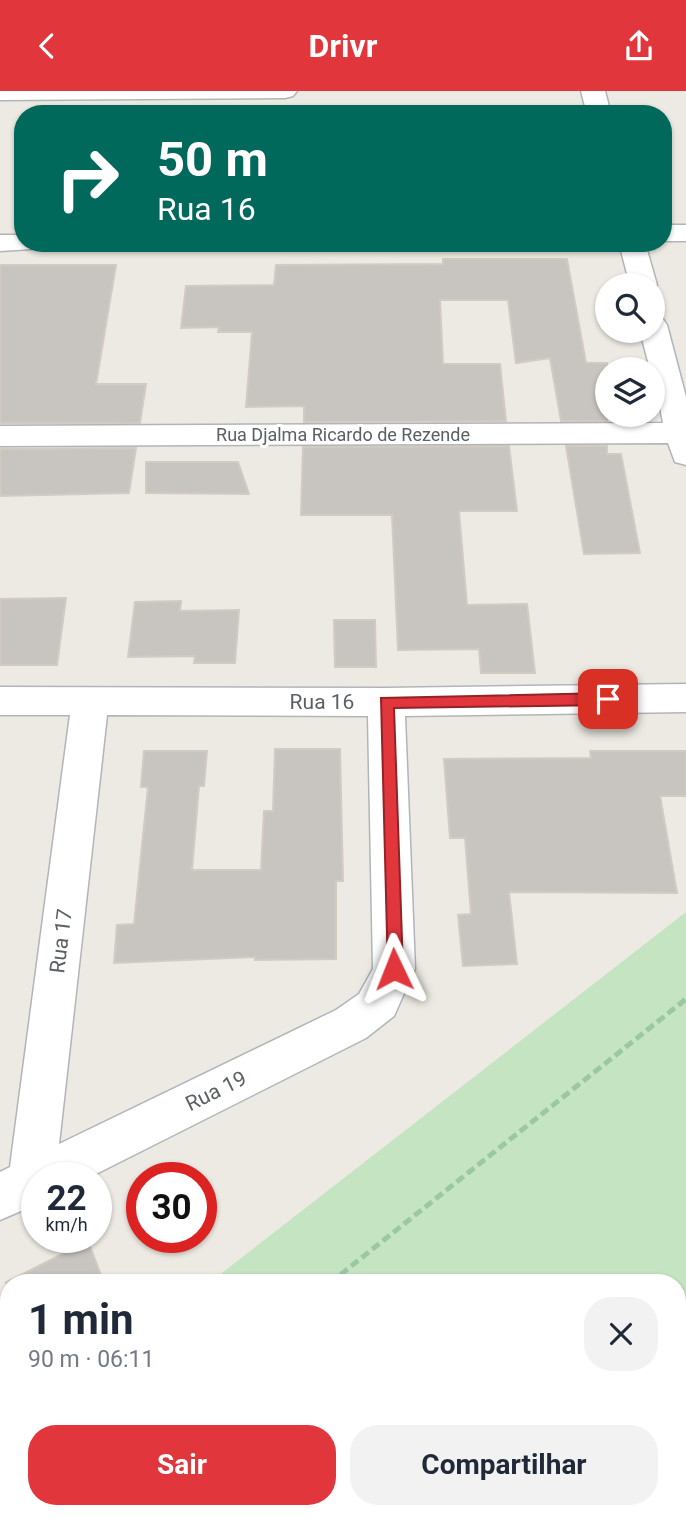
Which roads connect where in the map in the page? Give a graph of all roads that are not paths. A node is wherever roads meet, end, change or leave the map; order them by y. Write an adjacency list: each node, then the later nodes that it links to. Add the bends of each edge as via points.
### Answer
1 (285, 91): 2 (street)
2 (0, 93)
3 (634, 252): 4 (street)
4 (640, 273)
5 (658, 343): 7 (street)
6 (0, 436): 7 (street, Rua Djalma Ricardo de Rezende)
7 (684, 441)
8 (686, 698): 11 (street, Rua 16)
9 (0, 701): 10 (street, Rua 16)
10 (90, 701): 11 (street, Rua 16); 12 (street, Rua 17)
11 (386, 702): 13 (street, Rua 19, via 394,969 386,995 373,1011 351,1024)
12 (30, 1162)
13 (72, 1162)

